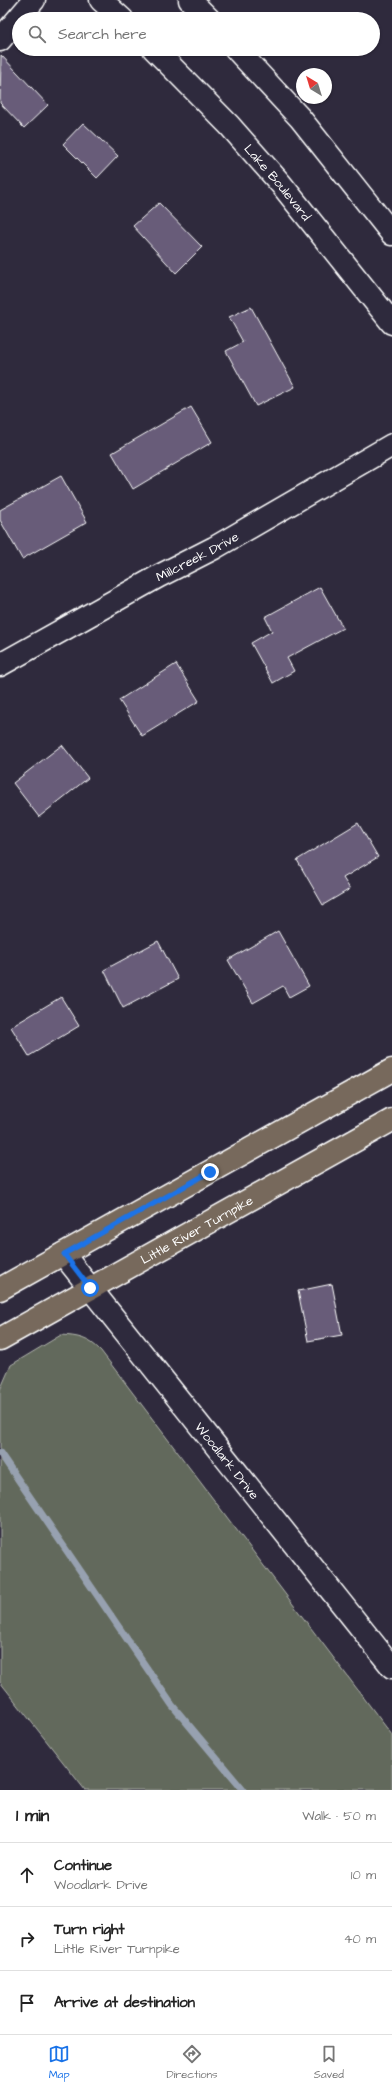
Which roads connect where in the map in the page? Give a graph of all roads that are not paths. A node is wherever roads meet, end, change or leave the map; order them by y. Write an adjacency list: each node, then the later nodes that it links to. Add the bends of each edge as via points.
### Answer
1 (34, 0): 4 (street)
2 (101, 0): 5 (street)
3 (190, 0): 6 (street)
4 (24, 12)
5 (114, 12)
6 (202, 12)
7 (12, 26): 8 (street)
8 (0, 40)
9 (161, 56): 12 (street, Lake Boulevard, via 229,125 281,184)
10 (242, 56): 11 (street, via 300,118)
11 (392, 234)
12 (392, 323)
13 (392, 445): 14 (street, Millcreek Drive, via 214,548)
14 (0, 665)
15 (392, 1070): 17 (main road)
16 (392, 1120): 18 (main road, Little River Turnpike)
17 (64, 1254): 18 (street, Woodlark Drive); 19 (main road)
18 (90, 1288): 20 (main road, Little River Turnpike); 21 (street, Woodlark Drive)
19 (0, 1289)
20 (0, 1339)
21 (392, 1667)

